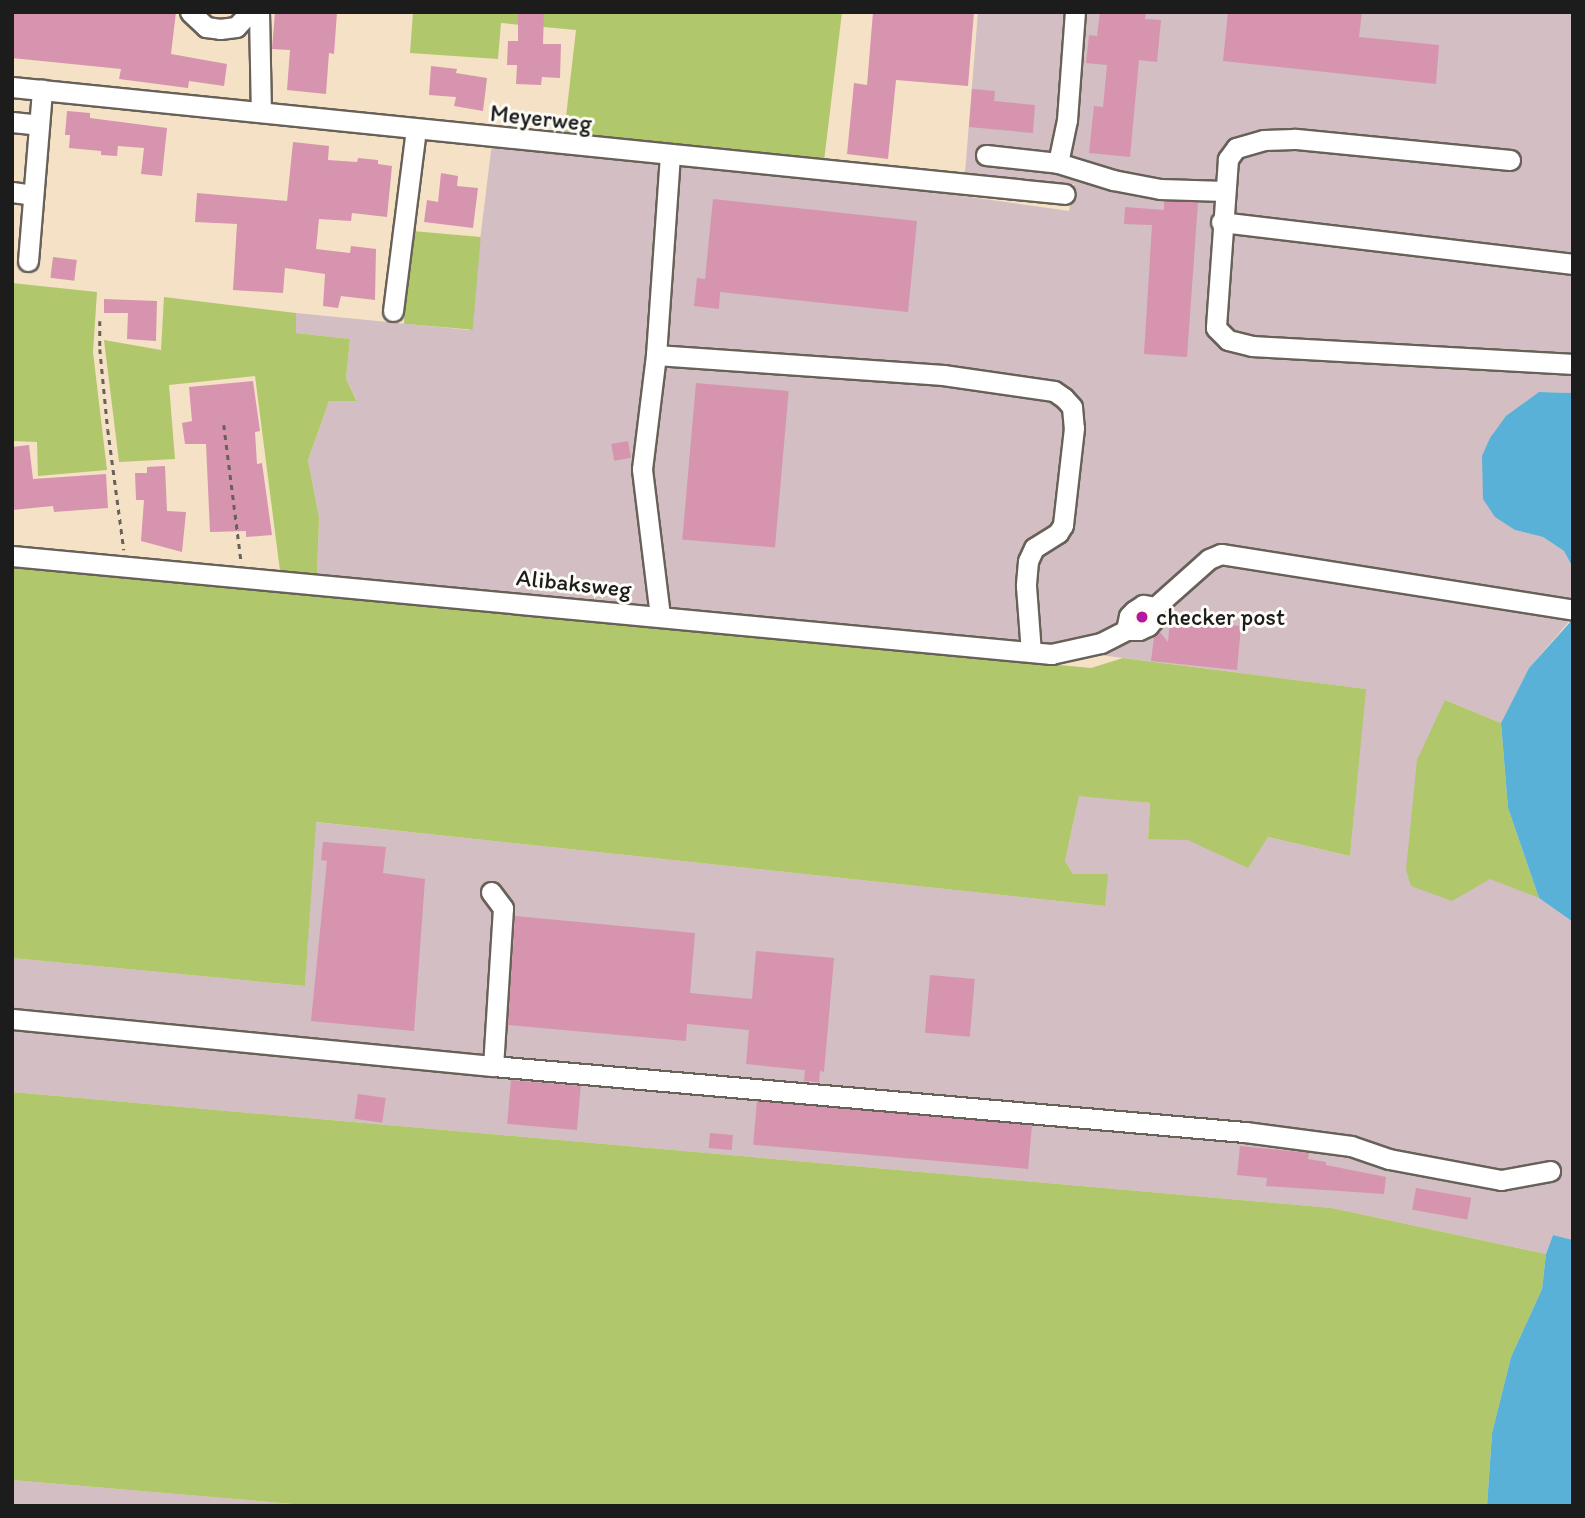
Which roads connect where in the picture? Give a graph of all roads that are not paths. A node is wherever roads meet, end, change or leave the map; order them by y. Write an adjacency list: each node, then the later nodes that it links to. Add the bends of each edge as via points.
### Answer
1 (190, 12): 2 (street, via 206,27 220,29 236,27)
2 (250, 12)
3 (259, 12): 7 (street)
4 (1075, 12): 14 (street, via 1067,120)
5 (12, 87): 6 (street, Meyerweg)
6 (42, 90): 7 (street, Meyerweg); 9 (street)
7 (261, 112): 10 (street, Meyerweg)
8 (12, 122): 9 (street)
9 (39, 125): 18 (street)
10 (416, 129): 12 (street, Meyerweg); 22 (street)
11 (986, 155): 14 (street)
12 (670, 157): 17 (street, Meyerweg); 23 (street)
13 (1510, 160): 15 (street, via 1264,140 1236,148 1228,159)
14 (1058, 163): 15 (street, via 1160,189)
15 (1225, 191): 19 (street)
16 (12, 192): 18 (street)
17 (1065, 194)
18 (33, 195): 20 (street)
19 (1221, 222): 21 (street); 24 (street, via 1216,328 1228,340 1252,346)
20 (28, 261)
21 (1573, 264)
22 (393, 311)
23 (656, 355): 27 (street, via 642,469); 28 (street, via 943,375 1054,391 1064,398 1072,407 1074,428 1063,525 1034,548 1028,561)
24 (1573, 364)
25 (12, 556): 27 (street, Alibaksweg)
26 (1573, 610): 28 (street, Alibaksweg, via 1221,554 1209,559 1155,607 1143,605 1141,618 1129,616 1126,630 1101,643 1051,654)
27 (660, 616): 28 (street, Alibaksweg)
28 (1031, 652)
29 (491, 892): 31 (street, via 503,908)
30 (12, 1019): 31 (street)
31 (493, 1066): 32 (street, via 1245,1132 1352,1146 1389,1159 1501,1180)
32 (1550, 1171)

